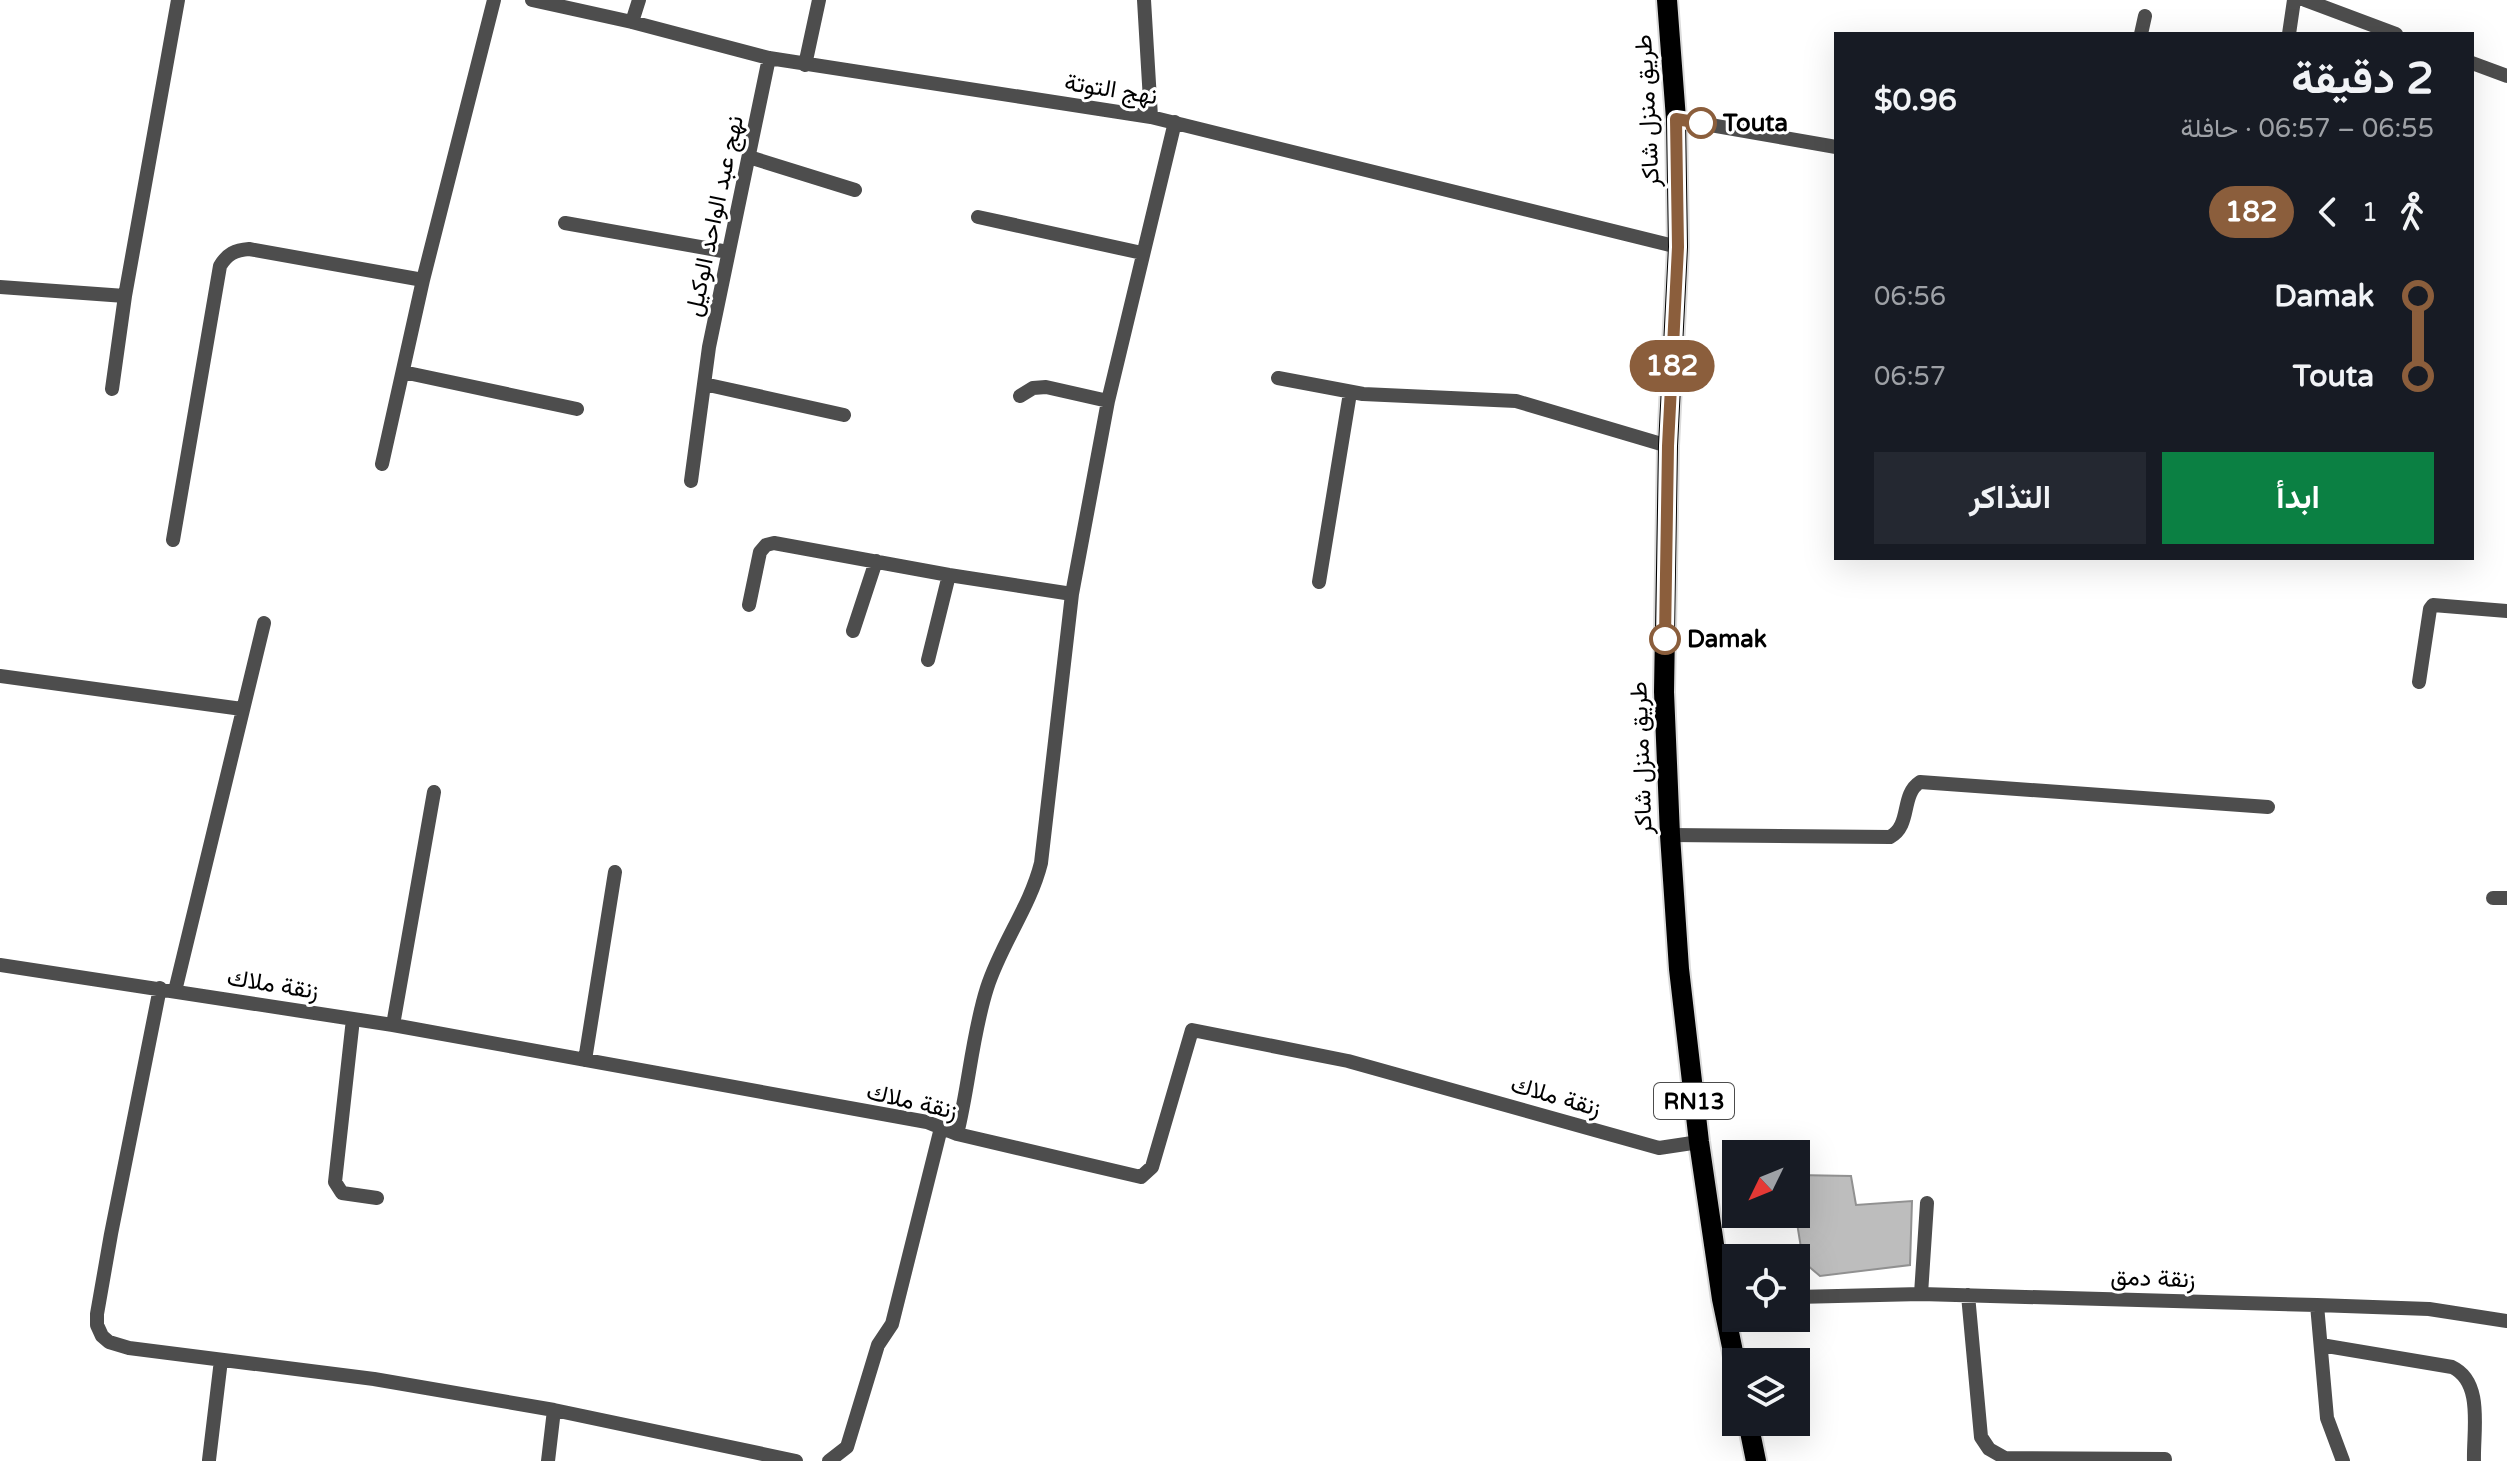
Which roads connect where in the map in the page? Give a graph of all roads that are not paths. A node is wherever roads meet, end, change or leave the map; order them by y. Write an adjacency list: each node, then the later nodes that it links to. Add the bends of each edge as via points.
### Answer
1 (178, 0): 32 (street)
2 (494, 0): 30 (street)
3 (532, 0): 11 (street, نهج التوتة)
4 (639, 0): 11 (street)
5 (819, 0): 17 (street)
6 (1144, 0): 19 (street)
7 (1667, 0): 20 (main road, طريق منزل شاكر / RN13)
8 (2294, 0): 13 (street)
9 (2305, 0): 14 (street)
10 (2145, 16): 12 (street)
11 (632, 22): 15 (street, نهج التوتة)
12 (2141, 32)
13 (2289, 32)
14 (2391, 32)
15 (769, 58): 17 (street, نهج التوتة); 23 (street, نهج عبد الواحد الوكيل)
16 (2474, 64): 18 (street)
17 (805, 65): 19 (street, نهج التوتة)
18 (2507, 76)
19 (1151, 117): 21 (street, نهج التوتة)
20 (1676, 119): 22 (street); 27 (main road, طريق منزل شاكر / RN13)
21 (1175, 122): 27 (street, نهج التوتة); 29 (street)
22 (1834, 147)
23 (749, 157): 24 (street); 28 (street, نهج عبد الواحد الوكيل)
24 (855, 190)
25 (978, 217): 29 (street)
26 (565, 223): 28 (street)
27 (1678, 247): 42 (main road, طريق منزل شاكر / RN13)
28 (728, 252): 35 (street, نهج عبد الواحد الوكيل)
29 (1142, 253): 39 (street)
30 (423, 280): 33 (street); 45 (street, via 249,249 228,256 220,266)
31 (0, 287): 32 (street)
32 (125, 296): 36 (street)
33 (403, 372): 40 (street); 43 (street)
34 (1278, 378): 37 (street)
35 (704, 384): 41 (street); 44 (street, نهج عبد الواحد الوكيل)
36 (112, 389)
37 (1350, 393): 42 (street, via 1516,401); 48 (street)
38 (1020, 396): 39 (street, via 1046,387)
39 (1108, 401): 49 (street)
40 (577, 409)
41 (844, 415)
42 (1668, 446): 60 (main road, طريق منزل شاكر / RN13, via 1664,692)
43 (382, 464)
44 (691, 481)
45 (173, 540)
46 (876, 561): 47 (street); 50 (street, via 769,544 760,552); 53 (street)
47 (949, 575): 49 (street); 54 (street)
48 (1319, 582)
49 (1072, 594): 69 (street, via 1041,863 987,986)
50 (749, 605)
51 (2507, 611): 56 (street, via 2433,605)
52 (264, 623): 57 (street)
53 (853, 631)
54 (928, 660)
55 (0, 676): 57 (street)
56 (2419, 682)
57 (242, 709): 64 (street)
58 (434, 792): 66 (street)
59 (2268, 807): 60 (street, via 1920,782 1911,790 1902,828 1890,837)
60 (1670, 835): 70 (main road, طريق منزل شاكر / RN13)
61 (615, 872): 67 (street)
62 (0, 965): 63 (street, زنقة ملاك)
63 (160, 988): 64 (street, زنقة ملاك); 80 (street, via 97,1325 102,1336 122,1347)
64 (175, 991): 65 (street, زنقة ملاك)
65 (353, 1019): 66 (street, زنقة ملاك); 71 (street, via 335,1182 342,1193)
66 (393, 1025): 67 (street, زنقة ملاك)
67 (585, 1060): 68 (street, زنقة ملاك)
68 (941, 1128): 69 (street, زنقة ملاك); 87 (street, via 892,1324 878,1345 847,1447)
69 (957, 1134): 70 (street, زنقة ملاك, via 1141,1177 1152,1167 1192,1030 1348,1061 1659,1148)
70 (1699, 1142): 73 (main road, طريق منزل شاكر / RN13)
71 (377, 1198)
72 (1927, 1203): 74 (street)
73 (1722, 1262)
74 (1921, 1294): 75 (street, زنقة دمق); 76 (street, زنقة دمق)
75 (1968, 1295): 77 (street, زنقة دمق); 83 (street, via 1981,1437 1989,1449 2005,1458)
76 (1810, 1297)
77 (2317, 1305): 78 (street, زنقة دمق, via 2429,1309); 79 (street)
78 (2507, 1321)
79 (2321, 1345): 89 (street, via 2327,1418); 90 (street, via 2460,1370 2472,1388)
80 (221, 1360): 81 (street); 84 (street)
81 (554, 1410): 85 (street); 86 (street)
82 (1751, 1436): 88 (main road)
83 (2165, 1459)
84 (209, 1460)
85 (548, 1461)
86 (796, 1461)
87 (829, 1461)
88 (1756, 1461)
89 (2343, 1461)
90 (2474, 1461)

